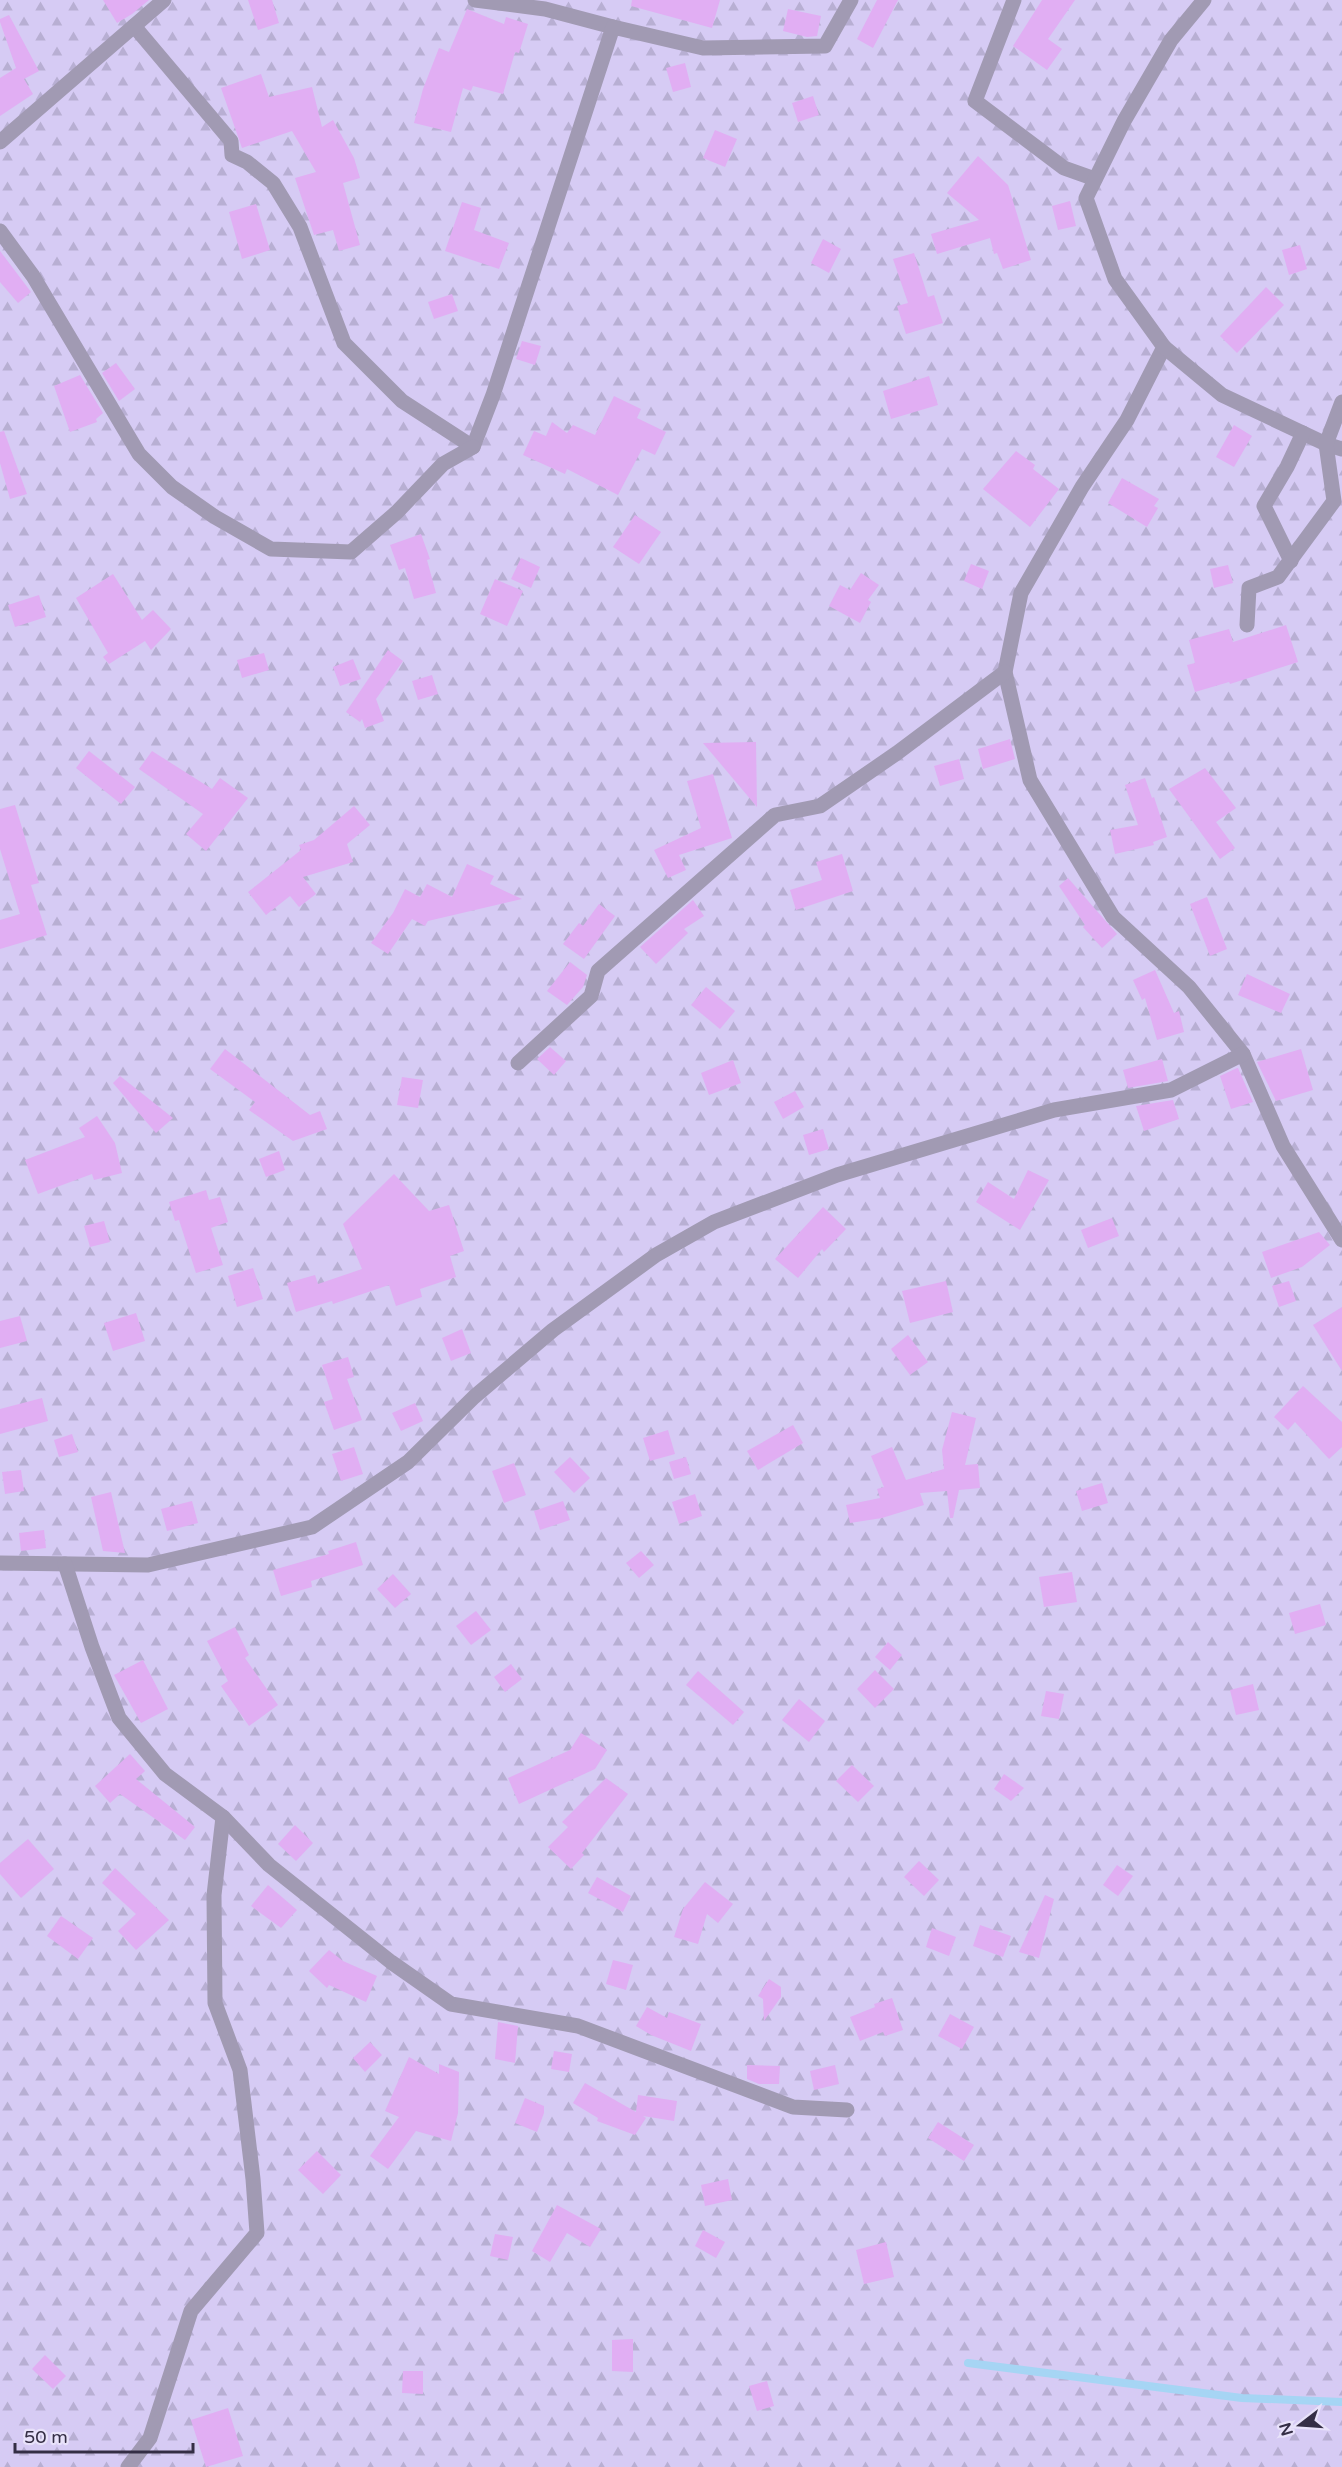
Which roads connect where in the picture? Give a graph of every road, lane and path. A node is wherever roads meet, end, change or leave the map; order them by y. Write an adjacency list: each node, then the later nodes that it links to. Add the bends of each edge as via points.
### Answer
1 (164, 0): 6 (street)
2 (475, 0): 7 (street, via 545,9)
3 (851, 0): 7 (street, via 825,46 704,48)
4 (1014, 0): 9 (street, via 975,101 1064,168)
5 (1204, 0): 9 (street, via 1171,40)
6 (134, 26): 8 (street); 15 (street, via 231,141 232,154 273,183 300,226 344,343 402,401)
7 (613, 27): 15 (street)
8 (0, 142)
9 (1095, 179): 11 (street, via 1086,198 1115,279)
10 (0, 231): 15 (street, via 33,276 139,454 172,487 271,549 351,552 397,512 442,464)
11 (1164, 347): 13 (street, via 1222,395); 19 (street, via 1127,420 1021,593)
12 (1342, 402): 14 (street)
13 (1303, 433): 14 (street); 17 (street, via 1264,506)
14 (1326, 444): 16 (street); 17 (street, via 1334,501)
15 (473, 447)
16 (1342, 449)
17 (1291, 561): 18 (street, via 1278,577 1249,588)
18 (1247, 625)
19 (1005, 672): 20 (street, via 1029,780 1113,917 1189,987); 21 (street, via 820,806 775,815 598,971 591,996)
20 (1243, 1054): 22 (street, via 1283,1146); 24 (street, via 1171,1090 1043,1114 837,1175 714,1222 656,1255 553,1330 474,1397 408,1462 312,1527 148,1565)
21 (518, 1063)
22 (1342, 1240)
23 (0, 1563): 24 (street)
24 (65, 1564): 25 (street, via 119,1718 165,1774)
25 (223, 1817): 26 (street, via 269,1865 391,1962 451,2004 578,2026 794,2107); 27 (street, via 214,1895 215,2003 240,2070 257,2233 191,2311 150,2438)
26 (847, 2110)
27 (128, 2467)

